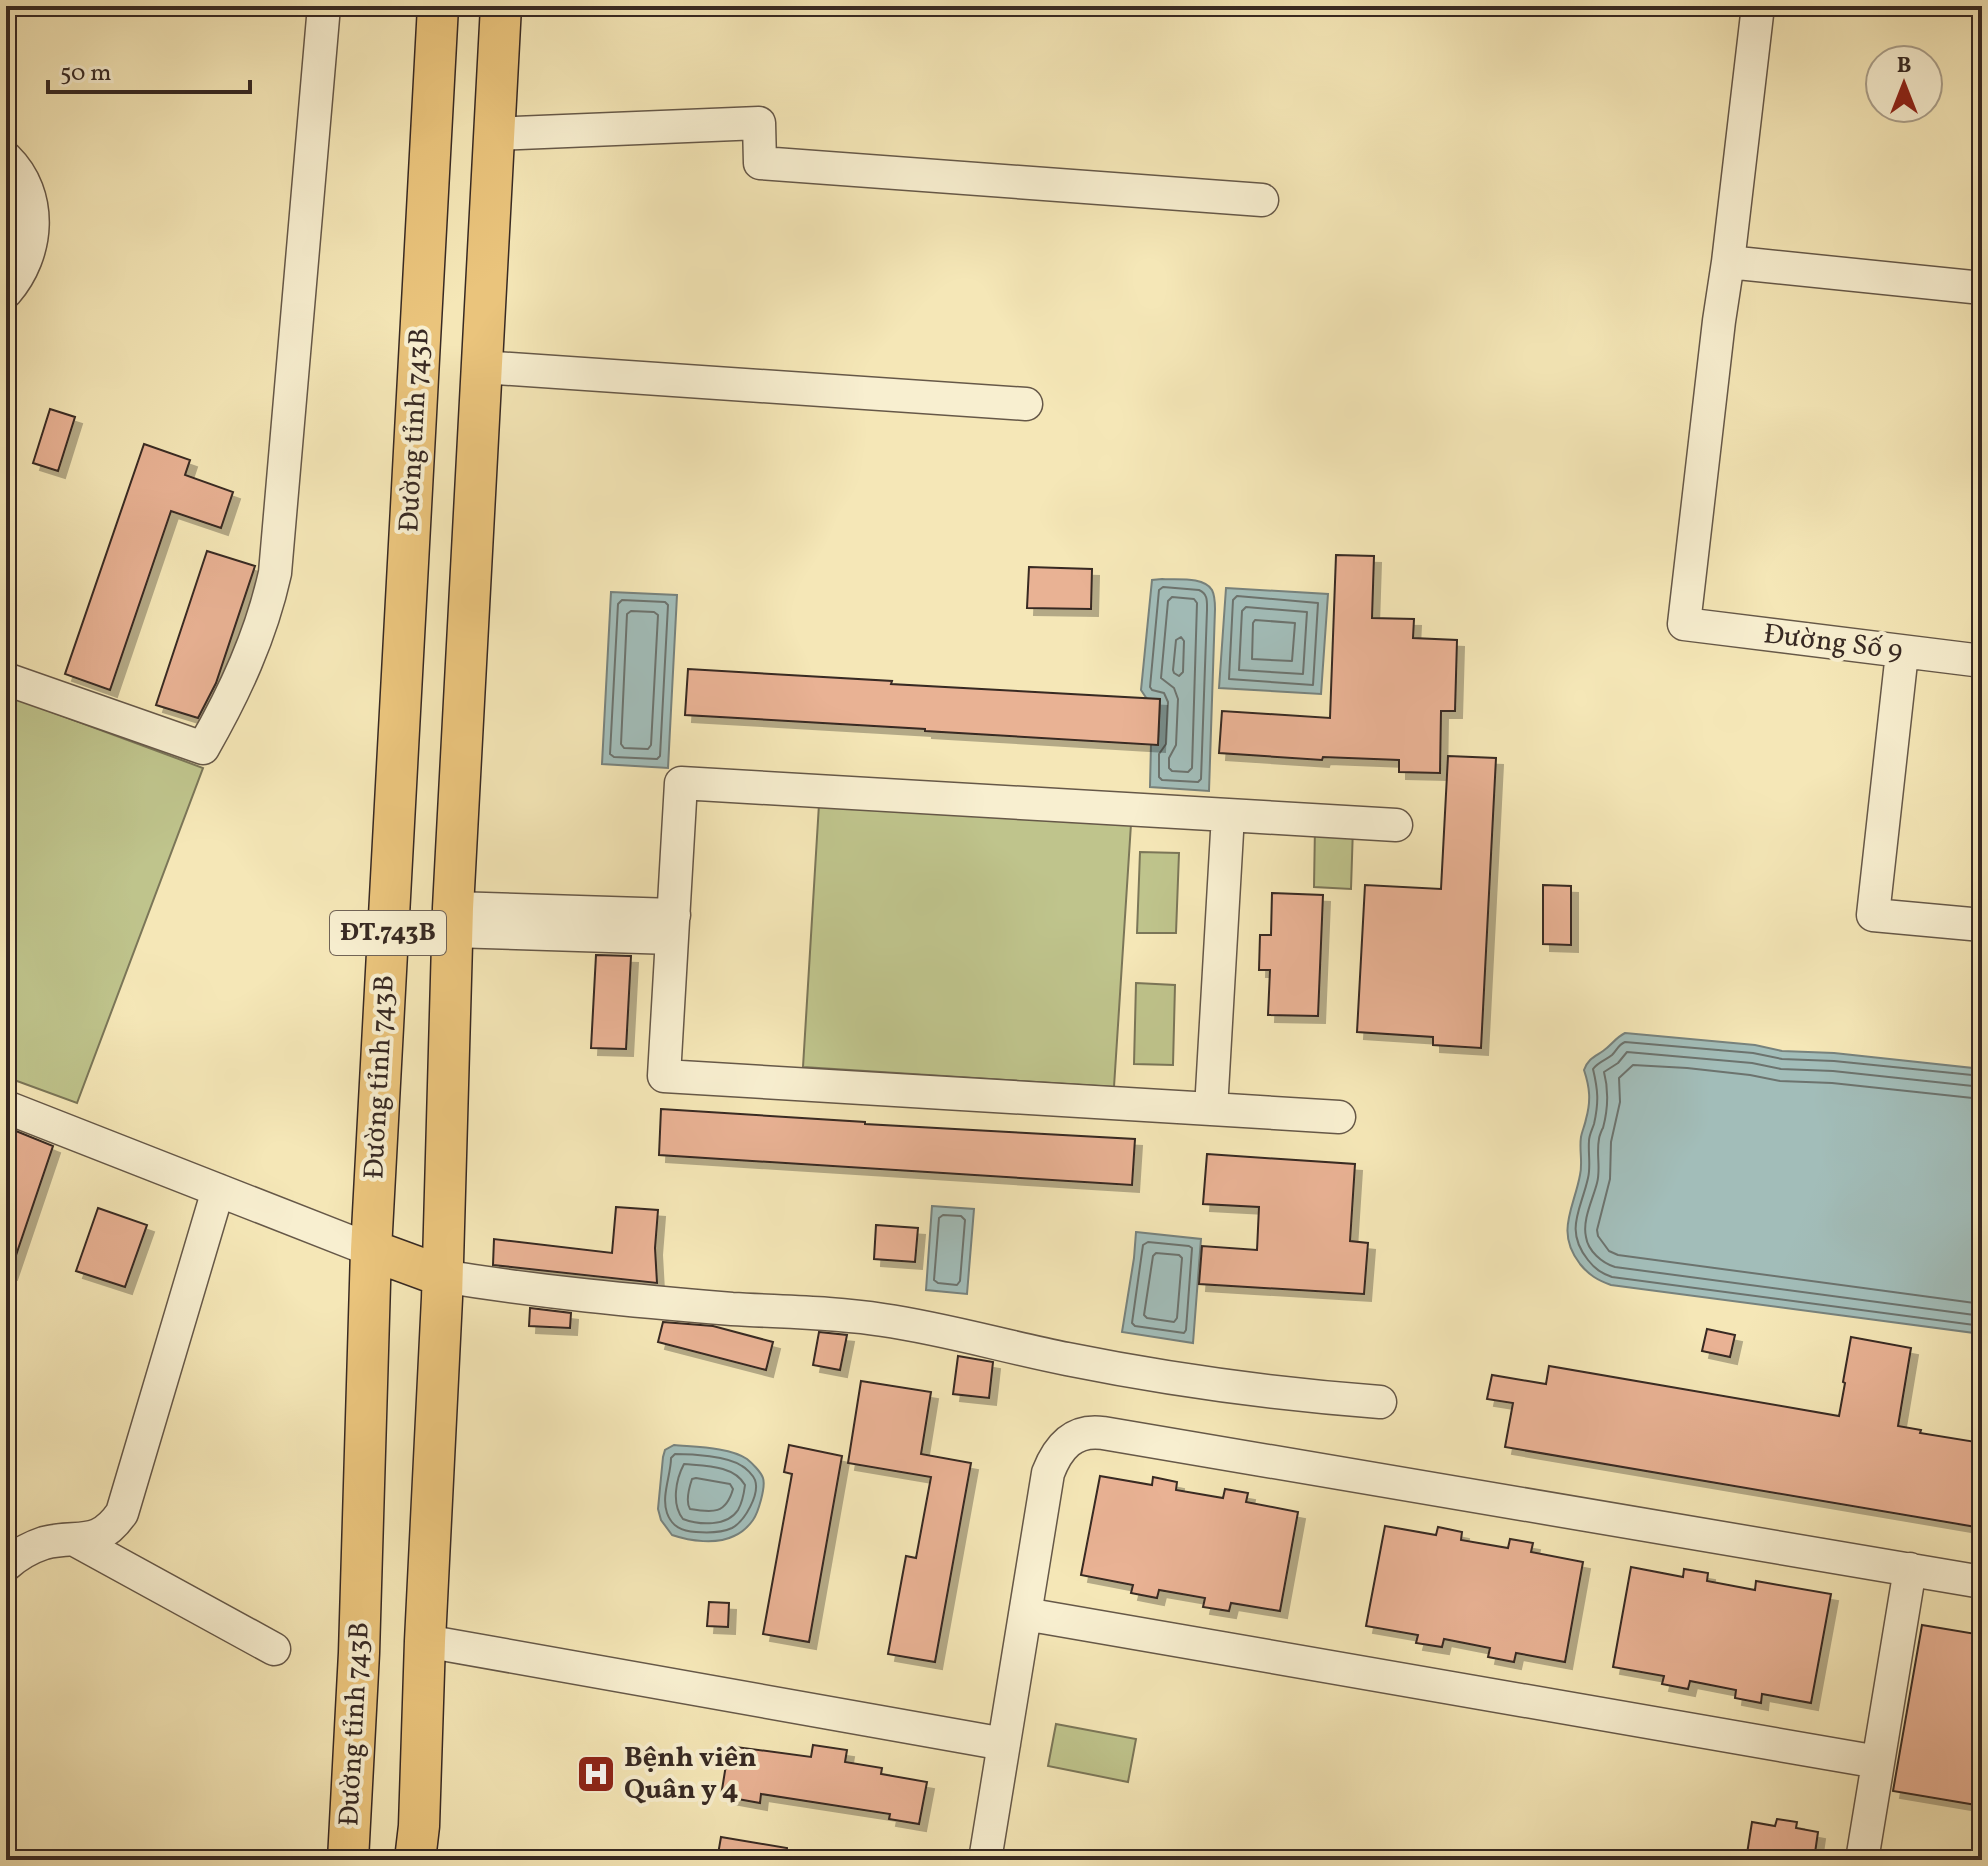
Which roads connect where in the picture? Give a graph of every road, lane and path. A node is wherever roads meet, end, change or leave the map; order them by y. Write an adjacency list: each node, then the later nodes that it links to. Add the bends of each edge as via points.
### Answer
1 (324, 6): 15 (lane, via 275,573 262,625 240,678 203,748)
2 (438, 6): 25 (main road, Đường tỉnh 743B / ĐT.743B)
3 (501, 6): 5 (main road, ĐT.743B)
4 (1758, 6): 8 (lane)
5 (493, 134): 7 (lane, via 759,123 760,163); 11 (main road, ĐT.743B)
6 (6, 158): 10 (lane, via 29,197 33,237 20,275)
7 (1262, 200)
8 (1728, 262): 9 (lane); 13 (lane, Đường Số 9, via 1684,624)
9 (1982, 288)
10 (6, 292)
11 (481, 367): 12 (lane); 18 (main road, ĐT.743B)
12 (1026, 404)
13 (1902, 653): 14 (lane, Đường Số 9); 19 (lane, via 1873,915)
14 (1982, 661)
15 (6, 679)
16 (1228, 815): 17 (lane); 20 (lane, via 681,783); 22 (lane)
17 (1396, 825)
18 (452, 920): 20 (lane); 26 (main road, ĐT.743B)
19 (1982, 925)
20 (673, 926): 22 (lane, via 664,1076)
21 (6, 1107): 24 (lane)
22 (1211, 1109): 23 (lane)
23 (1339, 1117)
24 (218, 1190): 25 (lane); 28 (lane, via 122,1513 103,1533)
25 (371, 1250): 26 (main road); 37 (main road, Đường tỉnh 743B / ĐT.743B)
26 (442, 1276): 27 (lane, via 613,1300 878,1319 1130,1372); 33 (main road, ĐT.743B)
27 (1380, 1402)
28 (75, 1540): 29 (lane, via 31,1548); 34 (lane)
29 (6, 1565)
30 (1910, 1569): 31 (lane); 32 (lane, via 1092,1431 1059,1450 1048,1473); 36 (lane)
31 (1982, 1582)
32 (1025, 1614): 35 (lane); 36 (lane)
33 (425, 1641): 35 (lane); 38 (main road, ĐT.743B)
34 (274, 1649)
35 (1004, 1744): 39 (lane)
36 (1878, 1762): 40 (lane)
37 (348, 1860)
38 (415, 1860)
39 (985, 1860)
40 (1862, 1860)

